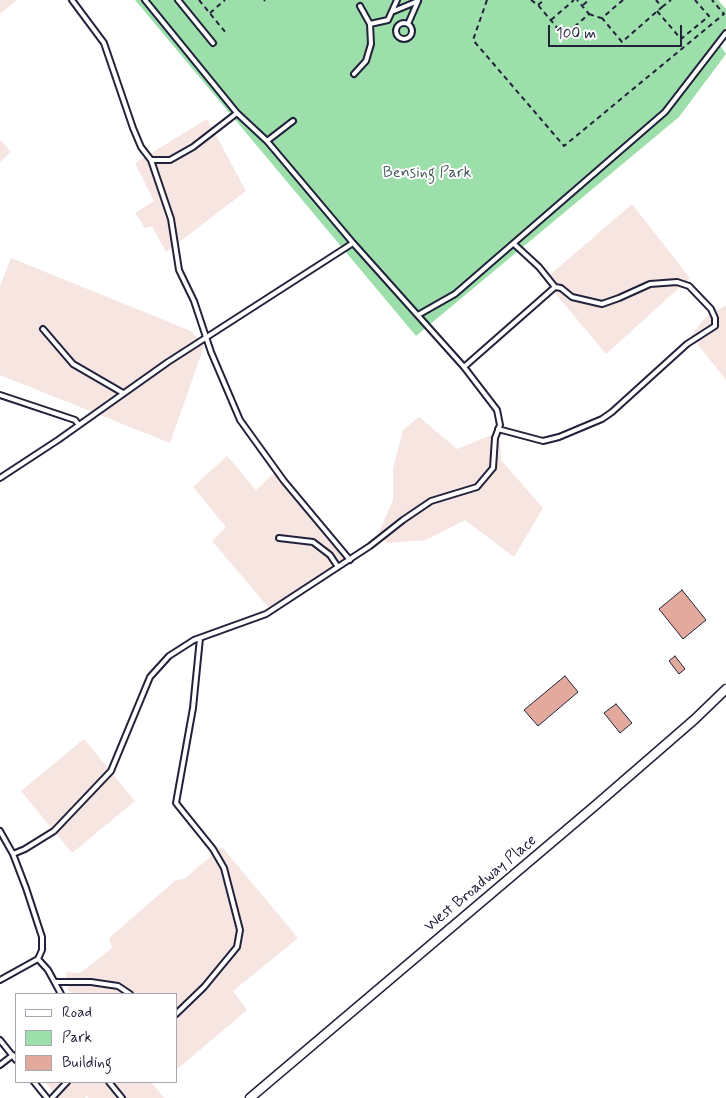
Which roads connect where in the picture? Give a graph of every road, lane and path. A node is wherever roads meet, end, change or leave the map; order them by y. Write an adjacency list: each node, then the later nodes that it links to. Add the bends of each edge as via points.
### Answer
1 (72, 0): 37 (lane, via 104,43 133,128)
2 (145, 0): 34 (lane)
3 (178, 0): 32 (lane)
4 (199, 0): 24 (path)
5 (225, 0): 24 (path)
6 (396, 0): 22 (lane)
7 (418, 0): 22 (lane); 29 (lane)
8 (487, 0): 17 (path, via 473,40 564,146 724,14)
9 (531, 0): 18 (path)
10 (544, 0): 18 (path)
11 (576, 0): 20 (path); 27 (path)
12 (589, 0): 20 (path)
13 (623, 0): 26 (path)
14 (656, 0): 21 (path)
15 (671, 0): 21 (path)
16 (695, 0): 23 (path, via 709,16 681,39)
17 (712, 0)
18 (538, 5): 27 (path)
19 (360, 6): 28 (lane)
20 (582, 6): 25 (path)
21 (662, 7): 23 (path)
22 (394, 11): 28 (lane, via 388,20)
23 (657, 11): 26 (path, via 622,42)
24 (210, 13): 30 (path)
25 (589, 14): 26 (path); 27 (path, via 564,36)
26 (602, 18)
27 (551, 20)
28 (370, 24): 33 (lane, via 369,53)
29 (408, 24): 29 (lane, via 402,22 396,28 401,38 408,38 412,33)
30 (226, 33)
31 (726, 33): 39 (lane, via 665,112)
32 (213, 43)
33 (354, 74)
34 (237, 113): 36 (lane); 37 (lane, via 193,147 170,160)
35 (292, 120): 36 (lane)
36 (267, 141): 38 (lane)
37 (151, 160): 43 (lane, via 171,219 179,270)
38 (353, 243): 41 (lane); 43 (lane)
39 (514, 244): 40 (lane); 41 (lane, via 456,294)
40 (555, 287): 44 (lane); 48 (lane, via 572,298 602,304 650,284 677,282 689,286 700,296 711,309 715,326 687,344 602,419 543,441)
41 (418, 315): 44 (lane)
42 (43, 329): 45 (lane, via 73,364)
43 (207, 336): 45 (lane); 51 (lane, via 247,432)
44 (464, 367): 48 (lane, via 497,410)
45 (123, 393): 47 (lane)
46 (0, 395): 47 (lane, via 75,420)
47 (79, 425): 49 (lane)
48 (498, 429): 51 (lane, via 493,468 478,488 431,501)
49 (0, 478)
50 (279, 538): 52 (lane, via 313,542 330,555)
51 (350, 560): 52 (lane)
52 (338, 567): 53 (lane, via 266,614)
53 (200, 638): 56 (lane, via 169,656 150,677 110,771 54,831); 62 (lane, via 193,708 176,803 213,848 224,868 240,930 237,947)
54 (726, 689): 73 (street, West Broadway Place, via 597,804)
55 (0, 831): 56 (lane)
56 (13, 854): 57 (lane, via 42,937)
57 (38, 959): 58 (lane); 59 (lane)
58 (0, 980)
59 (55, 982): 60 (lane); 61 (lane, via 118,986)
60 (60, 993)
61 (128, 993)
62 (178, 1012)
63 (0, 1040): 64 (lane)
64 (13, 1055): 65 (lane); 66 (lane)
65 (15, 1058)
66 (0, 1065)
67 (35, 1083): 70 (lane)
68 (66, 1083): 71 (lane)
69 (110, 1083): 72 (lane)
70 (47, 1098)
71 (52, 1098)
72 (122, 1098)
73 (250, 1098)

